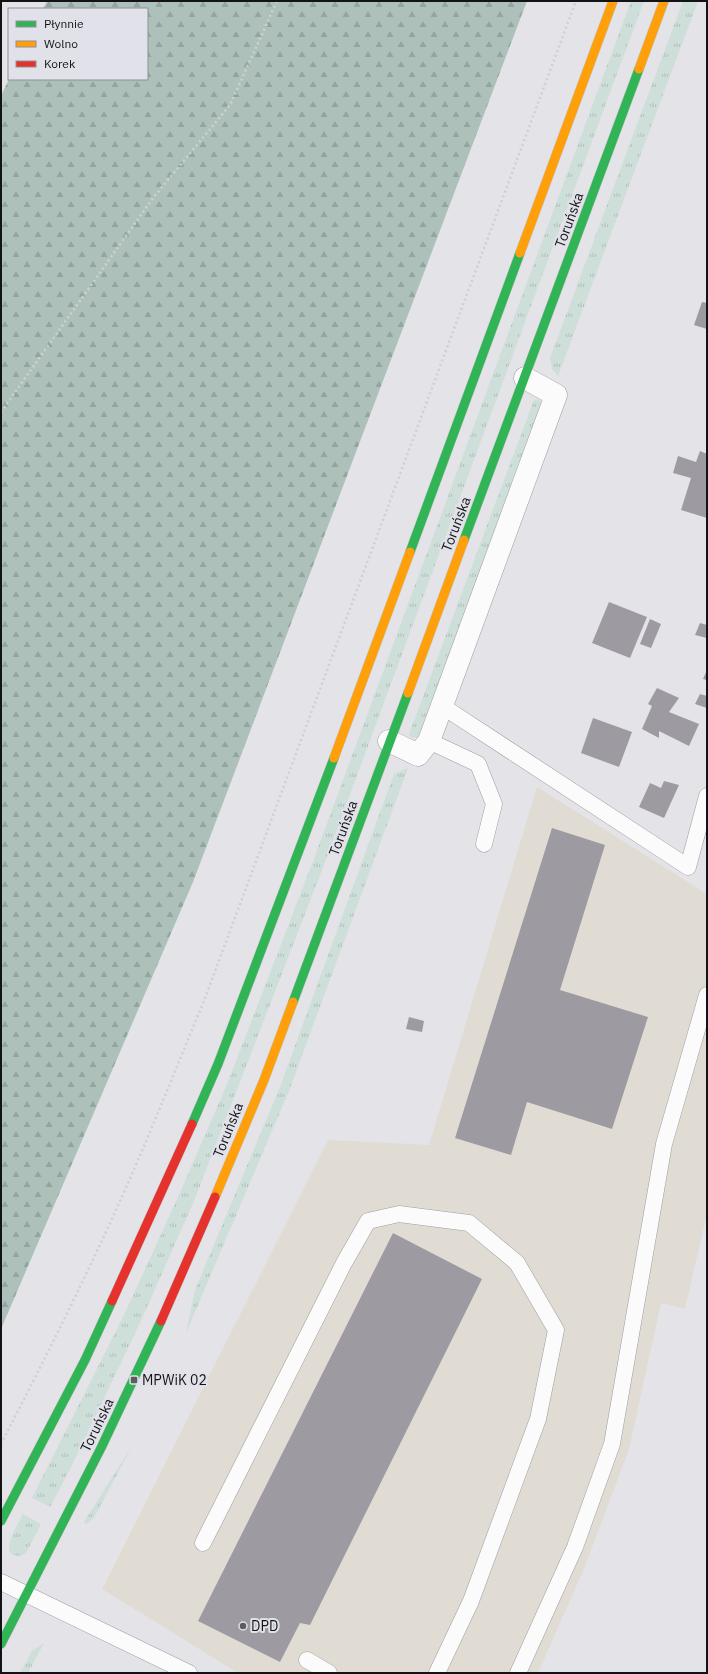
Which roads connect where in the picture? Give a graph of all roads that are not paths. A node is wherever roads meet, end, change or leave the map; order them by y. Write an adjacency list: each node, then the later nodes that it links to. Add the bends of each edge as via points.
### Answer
1 (613, 1): 10 (main road, via 218,1064 157,1206 85,1360)
2 (664, 1): 3 (main road, Toruńska)
3 (525, 378): 4 (street, via 556,395); 5 (main road, Toruńska)
4 (442, 706): 6 (street); 7 (lane, via 688,867)
5 (388, 741): 6 (street, via 418,755); 13 (main road, Toruńska, via 264,1080 203,1227 134,1380)
6 (430, 741): 8 (lane, via 478,764 494,804)
7 (707, 796)
8 (484, 844)
9 (707, 995): 19 (lane, via 664,1144 612,1444 574,1547)
10 (1, 1521)
11 (203, 1543): 18 (lane, via 340,1270 368,1221 399,1214 469,1223 517,1263 556,1330 538,1420 471,1601)
12 (1, 1582): 13 (lane)
13 (27, 1594): 14 (main road, Toruńska); 16 (lane)
14 (1, 1644)
15 (307, 1660): 17 (lane)
16 (189, 1673)
17 (329, 1673)
18 (437, 1673)
19 (518, 1673)

